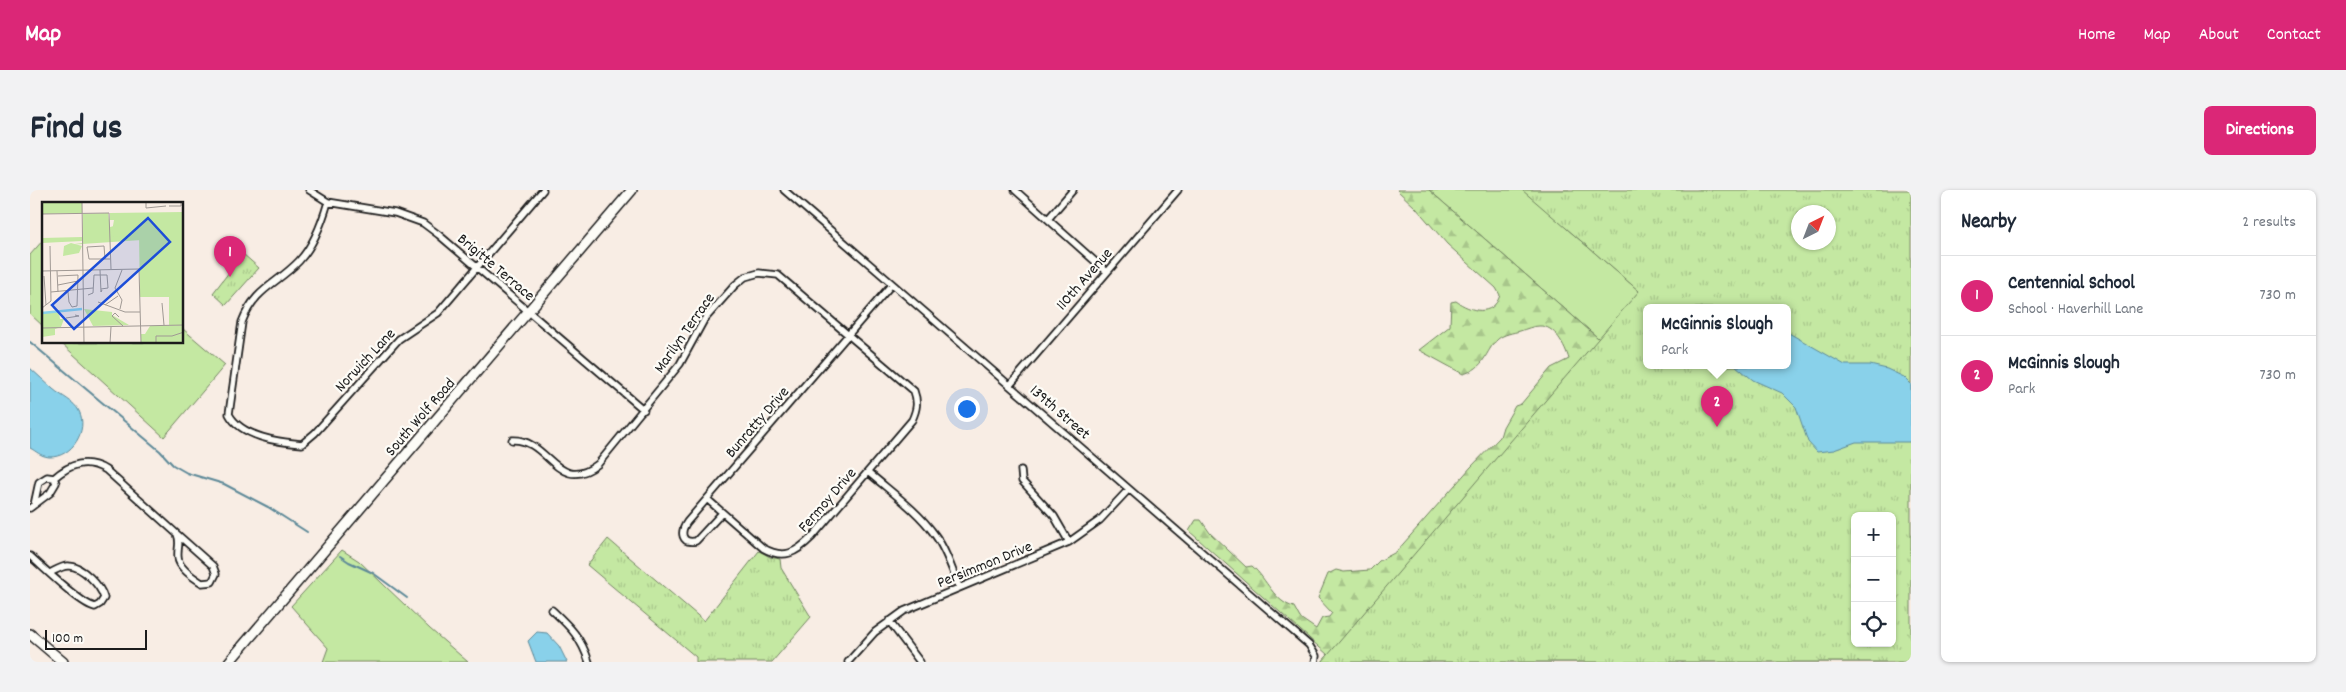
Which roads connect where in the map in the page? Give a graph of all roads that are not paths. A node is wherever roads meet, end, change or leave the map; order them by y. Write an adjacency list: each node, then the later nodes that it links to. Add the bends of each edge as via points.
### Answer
1 (309, 190): 8 (street, Brigitte Terrace)
2 (632, 190): 13 (main road, South Wolf Road)
3 (784, 190): 12 (street, 139th Street)
4 (1015, 190): 9 (street)
5 (1073, 190): 9 (street)
6 (1178, 190): 11 (street, 110th Avenue)
7 (540, 191): 10 (street, Norwich Lane)
8 (328, 202): 10 (street, Brigitte Terrace, via 395,213 423,223); 10 (street, Norwich Lane, via 317,233 299,261 257,295 247,308 242,322 229,414 242,429 302,444 399,339 438,313)
9 (1048, 219): 11 (street)
10 (477, 268): 13 (street, Brigitte Terrace)
11 (1107, 272): 15 (street, 110th Avenue)
12 (892, 284): 14 (street, Bunratty Drive); 15 (street, 139th Street)
13 (529, 311): 16 (street, Brigitte Terrace); 35 (main road, South Wolf Road)
14 (849, 334): 16 (street, Marilyn Terrace, via 785,278 766,273 745,277 704,320 680,364); 19 (street, Marilyn Terrace, via 914,391 918,400 912,420); 22 (street, Bunratty Drive)
15 (1010, 385): 21 (street, 139th Street)
16 (644, 410): 17 (street, Marilyn Terrace, via 598,464 580,474 563,471 530,444 521,439)
17 (512, 440)
18 (1021, 470): 26 (street, via 1022,481 1054,516)
19 (868, 472): 24 (street, Fermoy Drive, via 802,547 784,555 763,548); 29 (street, via 920,517 936,536)
20 (54, 478): 23 (street, via 53,490); 23 (street, via 47,476 39,482); 25 (street, via 76,464 98,465)
21 (1130, 489): 26 (street, Persimmon Drive, via 1100,520); 33 (street, 139th Street, via 1308,645)
22 (707, 499): 24 (street, Fermoy Drive); 24 (street, Bunratty Drive, via 682,529 684,540 696,541)
23 (32, 506)
24 (722, 513)
25 (176, 534): 25 (street, via 180,540 177,556 182,566 202,583 212,582 216,574 213,566)
26 (1069, 542): 29 (street, Persimmon Drive)
27 (30, 556): 28 (street)
28 (50, 573): 28 (street, via 90,606 102,602 101,589 79,569 70,566)
29 (959, 587): 31 (street, Persimmon Drive)
30 (552, 610): 36 (street, via 574,631)
31 (890, 620): 37 (street, Persimmon Drive); 38 (street)
32 (30, 634): 34 (main road)
33 (1316, 659)
34 (63, 662)
35 (229, 662)
36 (589, 662)
37 (848, 662)
38 (920, 662)

